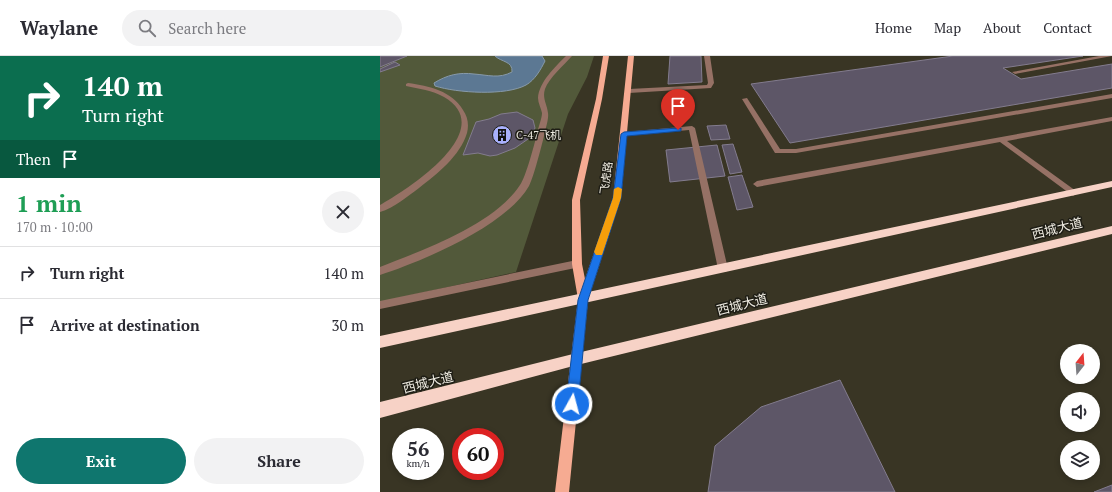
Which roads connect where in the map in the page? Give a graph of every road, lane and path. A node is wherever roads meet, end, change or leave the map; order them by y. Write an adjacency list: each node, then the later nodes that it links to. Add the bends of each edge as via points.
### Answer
1 (569, 56): 21 (lane, via 542,89 541,100 545,112 540,138 525,185 512,201 496,215 456,239)
2 (606, 56): 19 (main road, 飞虎路, via 600,98 576,200)
3 (631, 56): 8 (main road, 飞虎路)
4 (707, 56): 8 (lane, via 711,83 709,87)
5 (1110, 56): 6 (lane)
6 (1015, 72)
7 (408, 85): 17 (lane, via 436,91 453,100 463,113 464,128 456,148 436,170)
8 (629, 91): 12 (main road, 飞虎路)
9 (1112, 96): 10 (lane, via 796,151 778,151)
10 (745, 99)
11 (1112, 119): 13 (lane)
12 (624, 134): 20 (lane, via 692,128); 22 (main road, 飞虎路, via 617,198)
13 (1001, 140): 14 (lane); 16 (lane)
14 (757, 184)
15 (1112, 184): 16 (highway)
16 (1073, 193): 20 (highway)
17 (380, 210)
18 (1112, 230): 25 (highway, 西城大道)
19 (577, 264): 22 (main road, 飞虎路); 23 (lane)
20 (723, 269): 22 (highway)
21 (380, 271)
22 (583, 300): 24 (highway); 25 (main road, 飞虎路)
23 (380, 305)
24 (380, 342)
25 (577, 359): 26 (highway, 西城大道); 27 (main road, 飞虎路)
26 (380, 410)
27 (562, 492)

